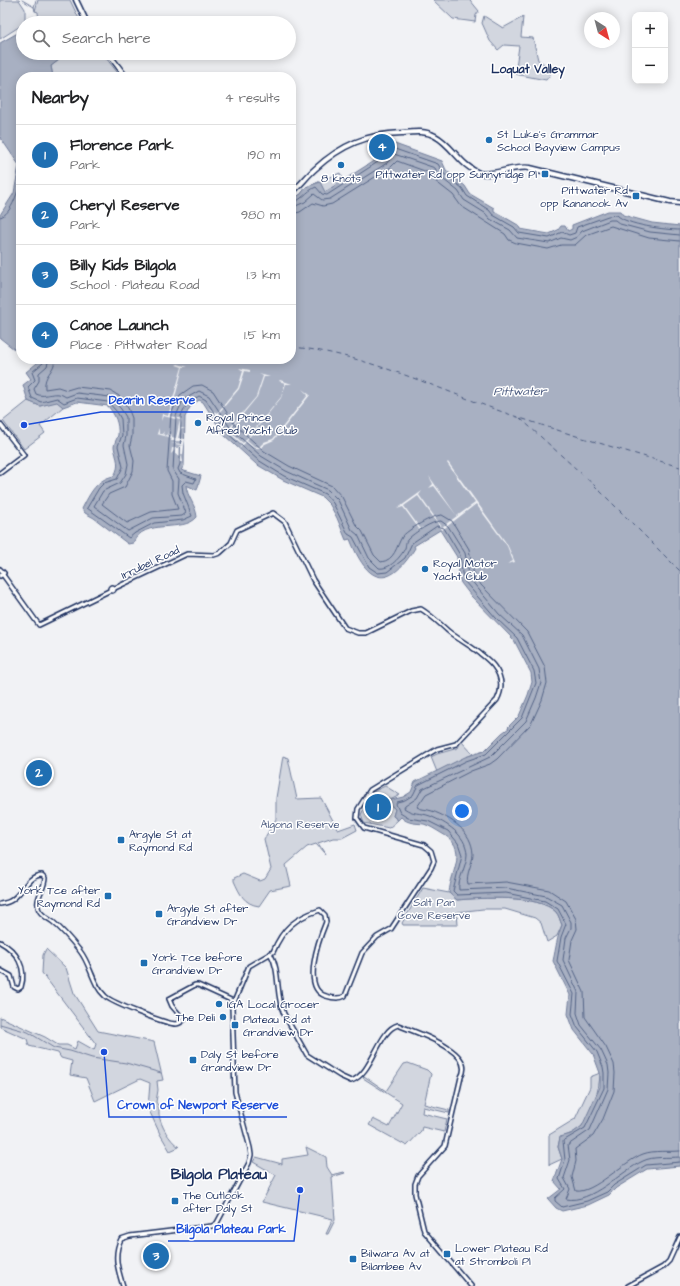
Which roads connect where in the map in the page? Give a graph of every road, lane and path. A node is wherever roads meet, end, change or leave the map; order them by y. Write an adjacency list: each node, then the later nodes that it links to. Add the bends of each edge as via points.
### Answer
1 (76, 0): 2 (main road)
2 (84, 16)
3 (113, 60): 4 (main road)
4 (122, 72)
5 (296, 188): 6 (main road, via 317,167 355,142 376,134 422,132 438,137 480,173 526,167)
6 (680, 203)
7 (0, 424): 8 (street, via 24,456)
8 (0, 473)
9 (0, 569): 10 (street, via 4,572)
10 (1, 576): 13 (street, Irrubel Road, via 39,625 111,590 111,587 115,588 187,554 220,553 230,543 237,530 274,513 285,522 313,580 345,628 366,633 411,611 421,609 430,614 448,632 470,644 489,660 501,684 497,700 456,744 437,749 370,790 358,809 357,818 364,828 419,843 431,851 434,861 392,929 377,937 365,948 347,992 342,997 327,997 313,982 313,969 326,918 320,910 291,924)
11 (0, 904): 15 (street, via 10,901 26,884 42,875 45,882 38,897 39,911 53,921 80,951 87,961 94,982 105,997 116,1004 177,1024 184,1020 169,999 195,985)
12 (0, 942): 14 (street, via 9,946 21,962 21,987 14,987 11,976)
13 (270, 953): 15 (street, via 249,966); 18 (street, via 284,1014 307,1054 340,1076 351,1081 357,1078 375,1055 388,1032 393,1026 398,1025 448,1046 463,1064 464,1072 445,1146 418,1176 415,1194 424,1231)
14 (0, 970)
15 (233, 1001): 17 (street, via 235,1092 250,1148 249,1163 212,1226 121,1239 116,1260)
16 (680, 1237): 19 (street, via 669,1261 663,1267)
17 (123, 1286)
18 (471, 1286)
19 (628, 1286)

